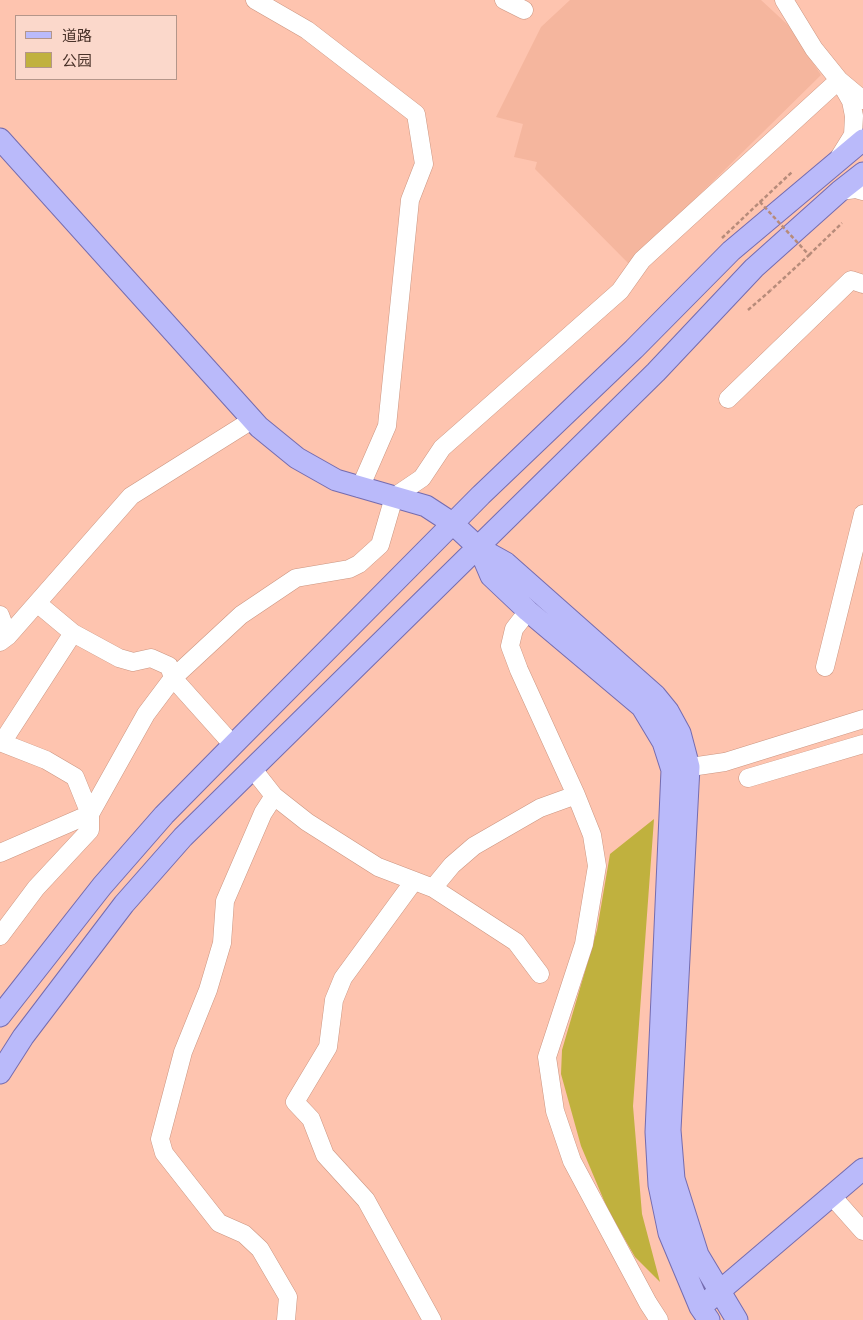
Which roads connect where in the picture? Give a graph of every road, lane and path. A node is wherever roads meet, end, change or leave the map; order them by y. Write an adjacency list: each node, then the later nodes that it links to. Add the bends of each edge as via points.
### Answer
1 (255, 0): 22 (street, via 307,30 416,114 424,164 410,200 387,426)
2 (504, 0): 4 (street)
3 (784, 0): 5 (street, via 814,50)
4 (524, 10)
5 (839, 80): 6 (street); 9 (street, via 851,101 854,116 853,135); 23 (street, via 642,260 620,291 442,448 422,478)
6 (863, 100)
7 (0, 139): 21 (main road)
8 (863, 140): 9 (main road)
9 (838, 160): 25 (main road, via 731,251)
10 (792, 172): 14 (path)
11 (863, 173): 12 (main road)
12 (840, 191): 13 (street); 26 (main road, via 754,268 656,372)
13 (863, 191)
14 (760, 202): 16 (path, bridge); 17 (path, bridge)
15 (842, 223): 17 (path)
16 (722, 238)
17 (809, 254): 19 (path, bridge)
18 (863, 284): 20 (street, via 851,280)
19 (748, 310)
20 (728, 399)
21 (252, 420): 22 (main road, via 297,458 336,480); 27 (street, via 132,496)
22 (360, 488): 23 (main road)
23 (394, 497): 25 (main road, via 426,506); 33 (street, via 380,545 359,564 349,569 296,578 240,615)
24 (863, 514): 32 (street)
25 (452, 523): 26 (main road); 37 (main road)
26 (479, 548): 28 (main road, via 490,576); 38 (main road); 39 (main road, via 506,563 656,695 680,733)
27 (37, 603): 30 (street); 31 (street)
28 (528, 611): 39 (main road, via 642,707); 42 (street, via 514,629 510,646)
29 (0, 615): 31 (street)
30 (74, 633): 33 (street, via 119,658 133,662 151,658 169,666); 35 (street)
31 (4, 639)
32 (825, 667)
33 (173, 678): 37 (street); 43 (street, via 146,714)
34 (863, 719): 39 (street, via 725,762)
35 (1, 741): 43 (street, via 46,760 74,777)
36 (863, 744): 40 (street)
37 (233, 745): 49 (main road, via 164,815 102,886)
38 (252, 768): 41 (street); 50 (main road, via 124,904 23,1038)
39 (680, 769): 54 (main road, via 670,1130 674,1179 684,1216 698,1255); 55 (main road, via 656,1132 659,1185 669,1233)
40 (748, 778)
41 (274, 796): 45 (street, via 307,822 378,867); 56 (street, via 263,813 225,900 222,942 208,990 183,1052 160,1139 164,1153 219,1223 244,1234 260,1249 288,1296)
42 (576, 796): 46 (street, via 540,808 474,846); 58 (street, via 592,835 598,866 584,944 547,1057 556,1111 572,1161)
43 (90, 814): 44 (street); 47 (street, via 90,830 36,888)
44 (0, 852)
45 (414, 881): 46 (street); 57 (street, via 343,978 334,1000 328,1047 295,1102 311,1119 325,1155 366,1200)
46 (433, 888): 48 (street, via 516,942)
47 (0, 936)
48 (540, 974)
49 (0, 1016)
50 (0, 1074)
51 (863, 1169): 52 (main road)
52 (831, 1195): 53 (street); 54 (main road)
53 (863, 1231)
54 (718, 1292): 55 (main road); 59 (main road)
55 (704, 1314)
56 (286, 1320)
57 (432, 1320)
58 (659, 1320)
59 (737, 1320)

